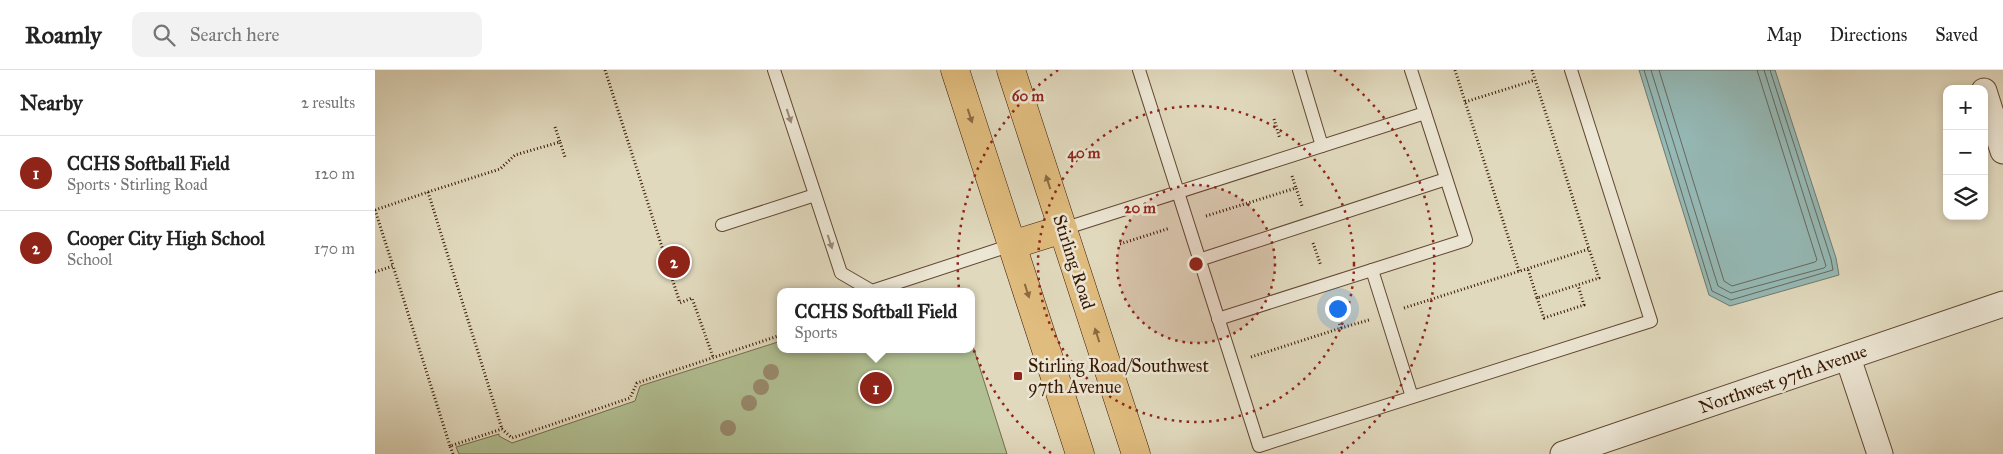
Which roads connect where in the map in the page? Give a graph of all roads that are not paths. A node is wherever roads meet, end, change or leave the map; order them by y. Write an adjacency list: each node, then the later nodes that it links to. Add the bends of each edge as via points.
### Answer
1 (774, 70): 16 (lane, one-way to 16)
2 (955, 70): 19 (main road, one-way to 19)
3 (1011, 70): 18 (main road, Stirling Road, one-way to 3)
4 (1139, 70): 15 (lane)
5 (1299, 70): 12 (lane)
6 (1411, 70): 11 (lane)
7 (1571, 70): 27 (lane, via 1651,321)
8 (1978, 70): 9 (street)
9 (1982, 85)
10 (1988, 103): 13 (street)
11 (1425, 113): 12 (lane); 14 (lane)
12 (1323, 146): 15 (lane)
13 (2003, 151)
14 (1446, 179): 20 (lane); 21 (lane, via 1466,240)
15 (1178, 192): 18 (lane); 20 (lane)
16 (815, 195): 17 (lane); 22 (lane, one-way to 22, via 841,273)
17 (722, 225)
18 (1063, 229): 19 (main road); 29 (main road, Stirling Road, one-way to 18)
19 (1012, 245): 23 (lane, one-way to 19); 28 (main road, one-way to 28)
20 (1199, 260): 25 (lane)
21 (1372, 270): 25 (lane); 27 (lane)
22 (867, 288)
23 (881, 288)
24 (2003, 304): 26 (street, Northwest 97th Avenue)
25 (1218, 319): 27 (lane, via 1259,446)
26 (1848, 358): 30 (street, Northwest 97th Avenue); 31 (street)
27 (1412, 397)
28 (1080, 454)
29 (1136, 454)
30 (1563, 454)
31 (1880, 454)

